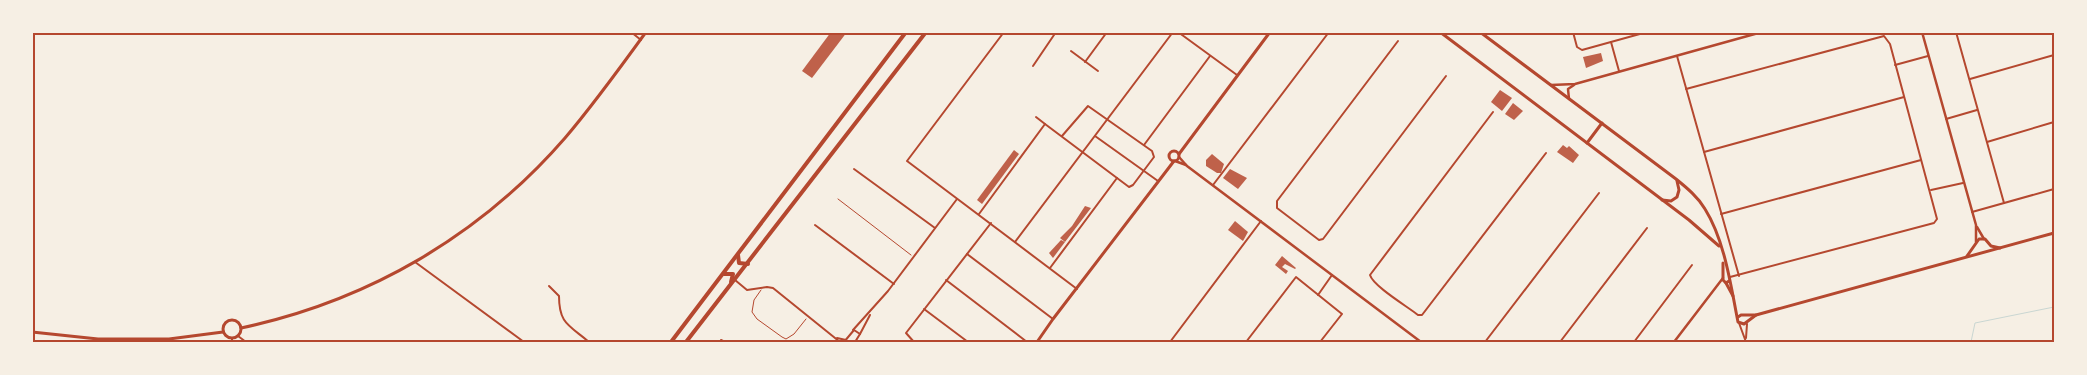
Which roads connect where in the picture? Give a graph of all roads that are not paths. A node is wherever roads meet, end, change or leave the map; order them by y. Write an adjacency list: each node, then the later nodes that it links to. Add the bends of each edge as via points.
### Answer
1 (631, 32): 22 (street)
2 (646, 32): 22 (main road)
3 (906, 32): 99 (highway)
4 (926, 32): 102 (highway)
5 (1004, 32): 75 (street, via 908,161)
6 (1056, 32): 32 (street)
7 (1107, 32): 30 (street)
8 (1173, 32): 46 (street)
9 (1178, 32): 27 (street)
10 (1270, 32): 35 (main road)
11 (1329, 32): 71 (street)
12 (1440, 32): 54 (main road)
13 (1480, 32): 38 (main road)
14 (1573, 32): 24 (street, via 1582,50)
15 (1647, 32): 20 (street)
16 (1742, 32): 21 (street)
17 (1762, 32): 21 (street)
18 (1922, 32): 29 (street)
19 (1956, 32): 37 (street)
20 (1641, 33): 24 (street)
21 (1744, 38): 28 (street)
22 (641, 40): 101 (main road, via 566,137 528,178 474,223)
23 (1398, 41): 36 (street, via 1277,201 1278,208 1297,225 1319,240 1323,238)
24 (1611, 42): 34 (street)
25 (1071, 51): 30 (street)
26 (2054, 55): 37 (street)
27 (1210, 56): 35 (street); 55 (street)
28 (1677, 56): 34 (street); 40 (street)
29 (1928, 56): 31 (street); 47 (street)
30 (1085, 62): 33 (street)
31 (1895, 65): 40 (street, via 1888,40 1881,36); 41 (street)
32 (1033, 66)
33 (1098, 71)
34 (1620, 72): 39 (street)
35 (1238, 76): 59 (main road)
36 (1446, 76)
37 (1970, 79): 43 (street)
38 (1549, 84): 39 (street); 42 (main road)
39 (1575, 84): 42 (street, via 1568,89)
40 (1686, 89): 57 (street)
41 (1904, 97): 57 (street); 61 (street)
42 (1569, 100): 49 (main road)
43 (1977, 110): 47 (street); 53 (street)
44 (1494, 112): 58 (street, via 1370,275 1371,280 1422,315)
45 (1036, 117): 50 (street)
46 (1109, 118): 51 (street, via 1087,106); 52 (street); 55 (street)
47 (1946, 119): 70 (street)
48 (2054, 122): 53 (street)
49 (1602, 123): 54 (main road); 68 (main road)
50 (1045, 124): 51 (street); 79 (street)
51 (1062, 136): 56 (street)
52 (1095, 136): 56 (street); 65 (street)
53 (1987, 142): 77 (street)
54 (1587, 143): 76 (main road)
55 (1144, 145): 65 (street, via 1154,156)
56 (1082, 152): 67 (street); 91 (street)
57 (1704, 152): 80 (street)
58 (1546, 153)
59 (1178, 154): 60 (main road, via 1170,152); 62 (main road); 63 (street)
60 (1170, 159): 62 (main road); 66 (main road)
61 (1922, 160): 73 (street); 80 (street)
62 (1175, 161): 63 (street); 66 (main road)
63 (1187, 166): 71 (street)
64 (854, 169): 85 (street)
65 (1144, 171): 67 (street, via 1130,187); 69 (street)
66 (1166, 172): 69 (main road)
67 (1117, 178): 104 (street)
68 (1676, 179): 76 (main road, via 1677,197 1671,201); 87 (main road, via 1705,208)
69 (1159, 182): 114 (main road)
70 (1963, 183): 73 (street); 78 (street)
71 (1213, 185): 81 (street)
72 (2054, 189): 77 (street)
73 (1931, 190): 107 (street, via 1937,219 1934,223)
74 (1599, 192): 154 (street)
75 (957, 199): 79 (street); 85 (street)
76 (1661, 200): 89 (main road)
77 (2004, 203): 78 (street)
78 (1972, 212): 84 (street)
79 (978, 214): 82 (street)
80 (1721, 214): 107 (street)
81 (1261, 221): 106 (street); 150 (street)
82 (991, 223): 91 (street); 98 (street)
83 (815, 225): 111 (street)
84 (1976, 226): 90 (street); 92 (street)
85 (935, 228): 111 (street)
86 (1646, 228): 155 (street)
87 (1714, 229): 89 (main road); 95 (main road)
88 (2054, 233): 96 (main road)
89 (1707, 234): 95 (main road)
90 (1984, 239): 92 (main road); 93 (main road)
91 (1015, 242): 104 (street)
92 (1976, 242): 94 (main road)
93 (1988, 243): 96 (main road); 97 (main road, via 1988,249)
94 (1975, 247): 97 (main road); 100 (main road)
95 (1721, 248): 108 (main road)
96 (2001, 248): 97 (main road)
97 (1983, 252): 100 (main road)
98 (967, 253): 110 (street); 121 (street)
99 (738, 255): 102 (highway, via 738,263); 105 (highway)
100 (1965, 257): 120 (main road)
101 (415, 262): 125 (main road, via 369,287 286,318); 139 (street)
102 (748, 264): 109 (highway)
103 (1692, 265): 156 (street)
104 (1050, 268): 114 (street)
105 (722, 274): 113 (highway, via 733,274); 141 (highway)
106 (1332, 275): 115 (street); 153 (street)
107 (1739, 276): 108 (street)
108 (1726, 279): 116 (main road); 157 (street, via 1713,290)
109 (735, 280): 113 (highway); 131 (street, via 747,290 773,288)
110 (946, 280): 117 (street); 148 (street)
111 (894, 284): 118 (street)
112 (550, 286): 140 (street, via 560,296 558,307 561,317)
113 (728, 288): 142 (highway)
114 (1077, 289): 121 (main road)
115 (1318, 295): 151 (street, via 1296,277); 152 (street, via 1342,314)
116 (1736, 308): 119 (main road); 122 (main road)
117 (924, 309): 146 (street, via 906,333); 147 (street)
118 (873, 311): 126 (street); 129 (street)
119 (1743, 315): 120 (main road); 122 (main road); 123 (main road)
120 (1756, 315): 123 (main road)
121 (1053, 318): 149 (main road)
122 (1738, 318): 124 (main road)
123 (1746, 322): 124 (main road); 132 (street)
124 (1740, 324): 132 (street)
125 (241, 328): 128 (main road, via 232,320 225,324); 130 (main road)
126 (853, 330): 129 (street); 137 (street)
127 (32, 332): 135 (main road)
128 (224, 332): 133 (main road); 136 (main road, via 169,339)
129 (860, 334): 145 (street)
130 (238, 336): 133 (main road); 138 (street)
131 (837, 338): 137 (street); 144 (street)
132 (1746, 338): 158 (street)
133 (232, 340)
134 (721, 340): 143 (street)
135 (93, 341): 136 (main road)
136 (98, 341)
137 (845, 341)
138 (246, 342)
139 (524, 342)
140 (589, 342)
141 (670, 342)
142 (686, 342)
143 (725, 342)
144 (840, 342)
145 (855, 342)
146 (914, 342)
147 (968, 342)
148 (1027, 342)
149 (1037, 342)
150 (1170, 342)
151 (1246, 342)
152 (1320, 342)
153 (1421, 342)
154 (1485, 342)
155 (1560, 342)
156 (1634, 342)
157 (1674, 342)
158 (1746, 342)

